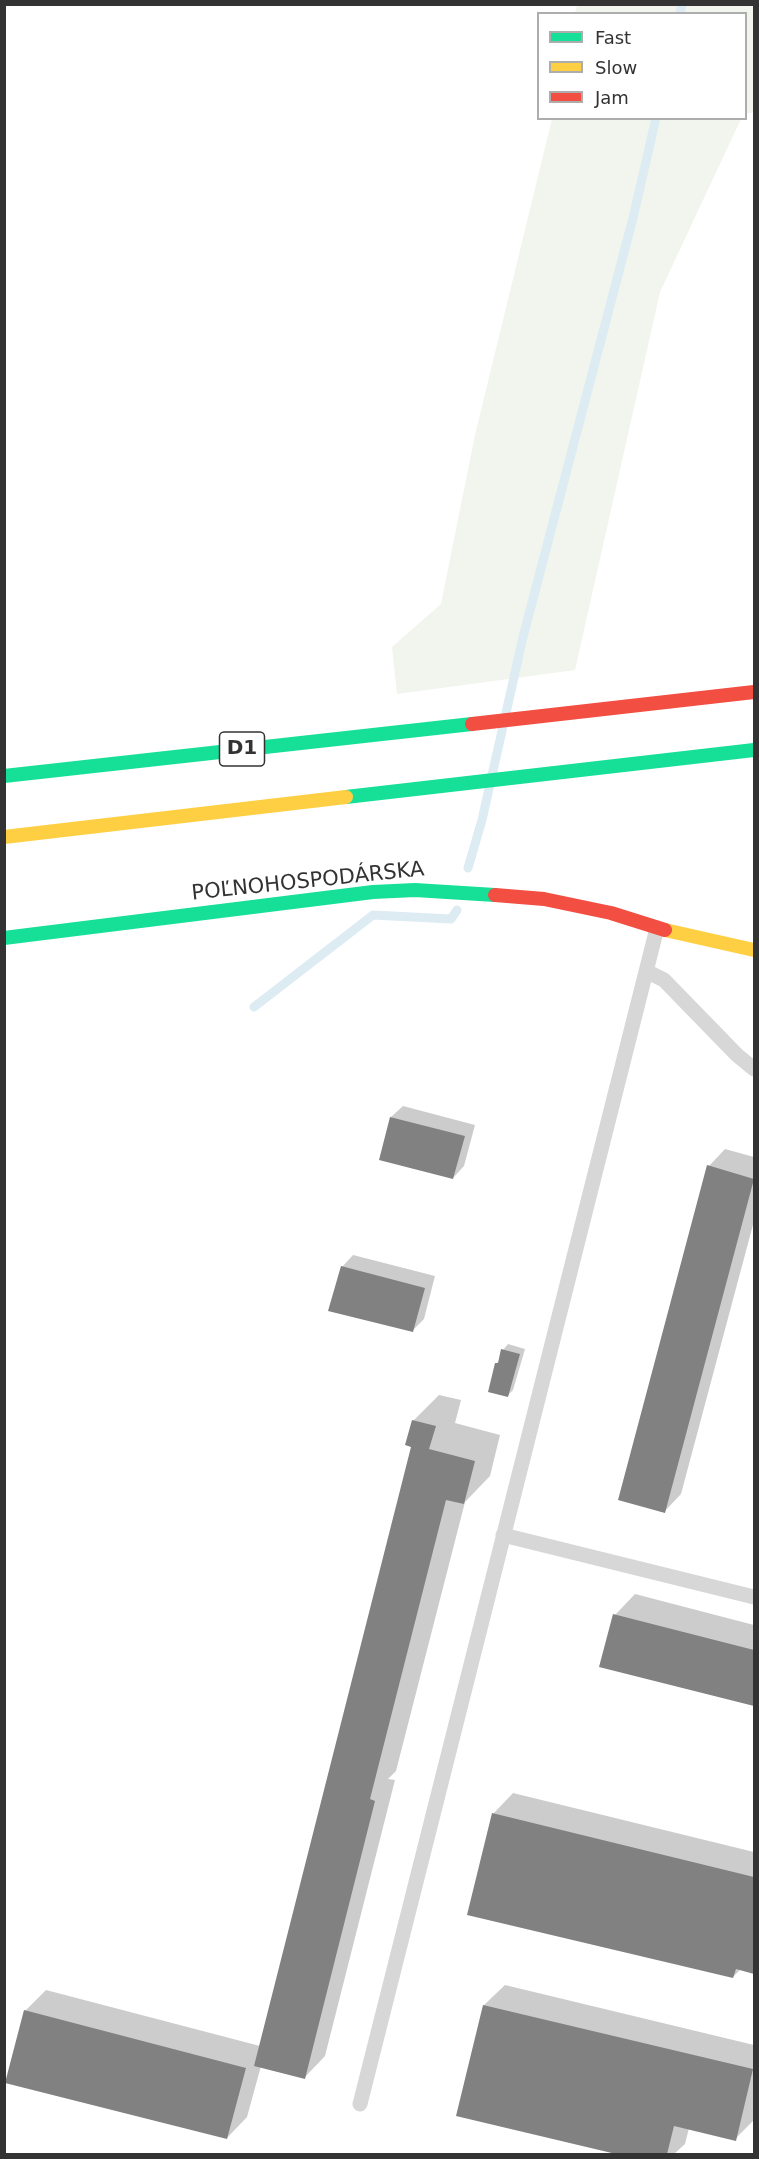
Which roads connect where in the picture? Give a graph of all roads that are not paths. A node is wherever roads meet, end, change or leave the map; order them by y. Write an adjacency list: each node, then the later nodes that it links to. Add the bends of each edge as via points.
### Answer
1 (754, 692): 3 (main road, D1)
2 (754, 750): 4 (main road)
3 (4, 776)
4 (4, 837)
5 (657, 928): 6 (main road, POĽNOHOSPODÁRSKA, via 544,899 415,890); 7 (main road, POĽNOHOSPODÁRSKA); 8 (lane)
6 (4, 938)
7 (754, 950)
8 (646, 971): 9 (lane, via 664,980); 10 (lane)
9 (754, 1069)
10 (503, 1535): 11 (lane); 12 (lane)
11 (754, 1597)
12 (360, 2104)

